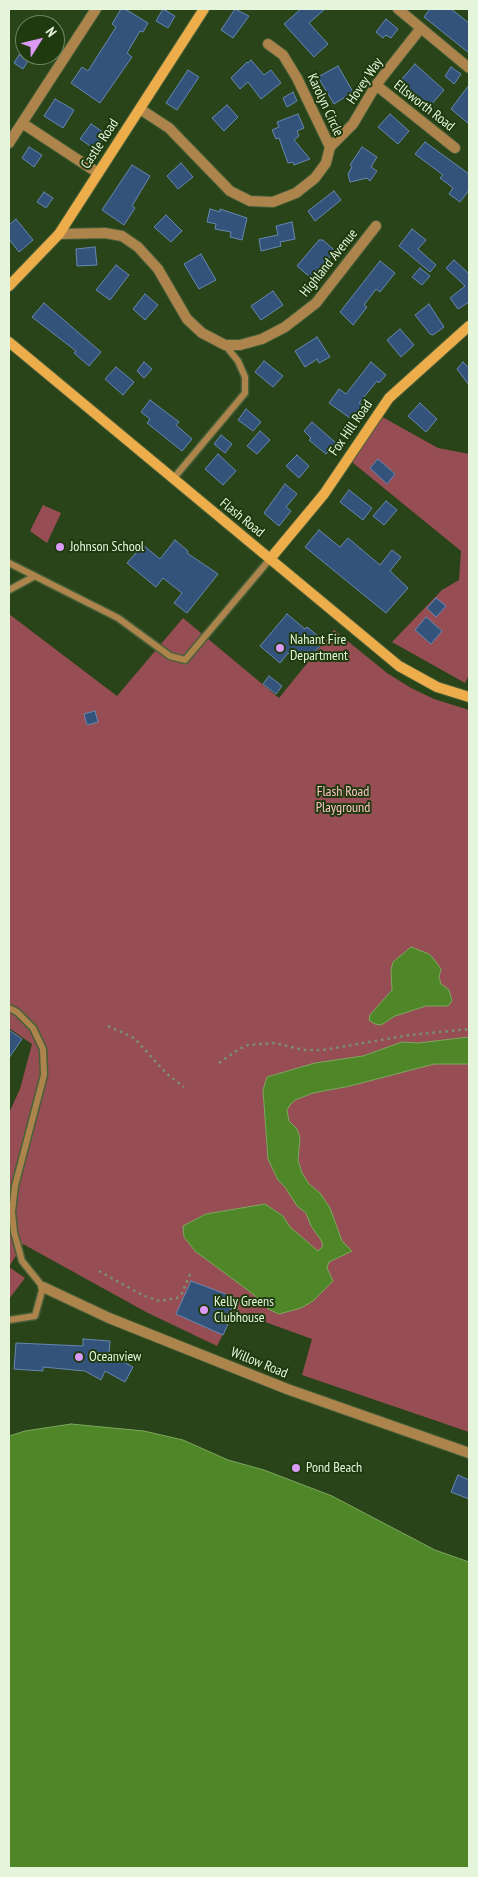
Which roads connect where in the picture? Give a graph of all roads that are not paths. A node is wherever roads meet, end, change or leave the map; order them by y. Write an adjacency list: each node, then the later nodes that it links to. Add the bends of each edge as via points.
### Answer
1 (96, 9): 9 (street)
2 (204, 9): 8 (main road, Castle Road)
3 (398, 9): 4 (street)
4 (421, 28): 6 (street); 7 (street, Hovey Way)
5 (268, 44): 11 (street, Karolyn Circle, via 283,55 297,78)
6 (469, 68)
7 (376, 85): 11 (street, Hovey Way, via 353,124); 12 (street, Ellsworth Road)
8 (140, 109): 11 (street, Karolyn Circle, via 174,133 230,191 250,201 273,202 296,194 315,178 326,163); 13 (main road, Castle Road)
9 (22, 123): 10 (street); 13 (street)
10 (9, 143)
11 (330, 147)
12 (455, 148)
13 (98, 172): 15 (main road, Castle Road)
14 (376, 226): 19 (street, Highland Avenue, via 316,302 285,327 240,346)
15 (59, 234): 16 (main road, Castle Road); 19 (street, via 122,236 138,247 158,269 187,319 202,334)
16 (9, 286)
17 (469, 326): 21 (main road, Fox Hill Road, via 389,398 324,494)
18 (9, 342): 20 (main road, Flash Road)
19 (225, 345): 20 (lane, via 238,361 245,377 245,393)
20 (173, 480): 21 (main road, Flash Road)
21 (270, 558): 23 (lane, via 185,660 170,656 118,618); 25 (main road, Flash Road, via 399,666 437,687)
22 (9, 563): 23 (lane)
23 (36, 576): 24 (lane)
24 (9, 590)
25 (469, 696)
26 (9, 1008): 27 (lane, via 33,1028 43,1048 44,1074 15,1186 12,1212 22,1261)
27 (43, 1287): 28 (lane, via 35,1316); 29 (street, Willow Road, via 109,1318 287,1390)
28 (9, 1320)
29 (469, 1453)

